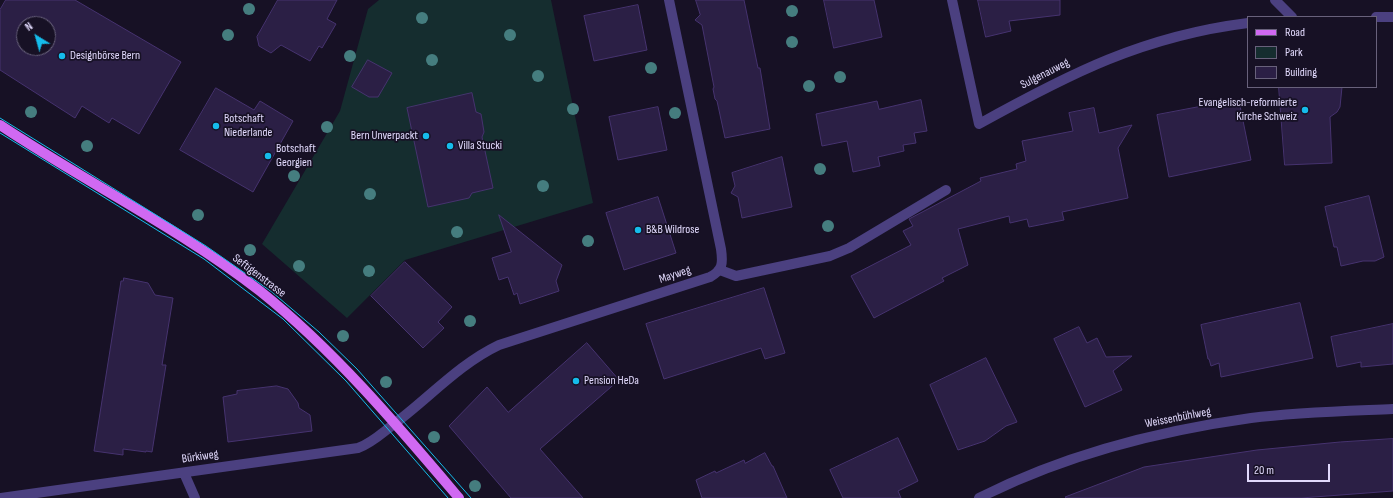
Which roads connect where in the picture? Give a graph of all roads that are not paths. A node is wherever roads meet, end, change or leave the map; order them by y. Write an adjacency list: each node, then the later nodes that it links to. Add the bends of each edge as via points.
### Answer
1 (669, 0): 10 (street, via 721,249 723,261)
2 (952, 0): 7 (street, Sulgenauweg, via 979,124 1058,81 1119,54 1182,34)
3 (1276, 0): 4 (street)
4 (1291, 16)
5 (1377, 17): 6 (street)
6 (1393, 17)
7 (1247, 23)
8 (0, 125): 12 (main road, Seftigenstrasse, via 209,255 255,288 318,342)
9 (946, 190): 10 (street, via 849,248 830,256 736,276)
10 (720, 270): 12 (street, Mayweg, via 710,277 492,348 478,355)
11 (1393, 409): 17 (street, Weissenbühlweg, via 1252,418 1160,434 1053,465)
12 (395, 423): 13 (street, Bürkiweg, via 372,441 351,449); 16 (main road, Seftigenstrasse)
13 (184, 473): 14 (street, Bürkiweg); 15 (street)
14 (1, 498)
15 (195, 498)
16 (460, 498)
17 (979, 498)

